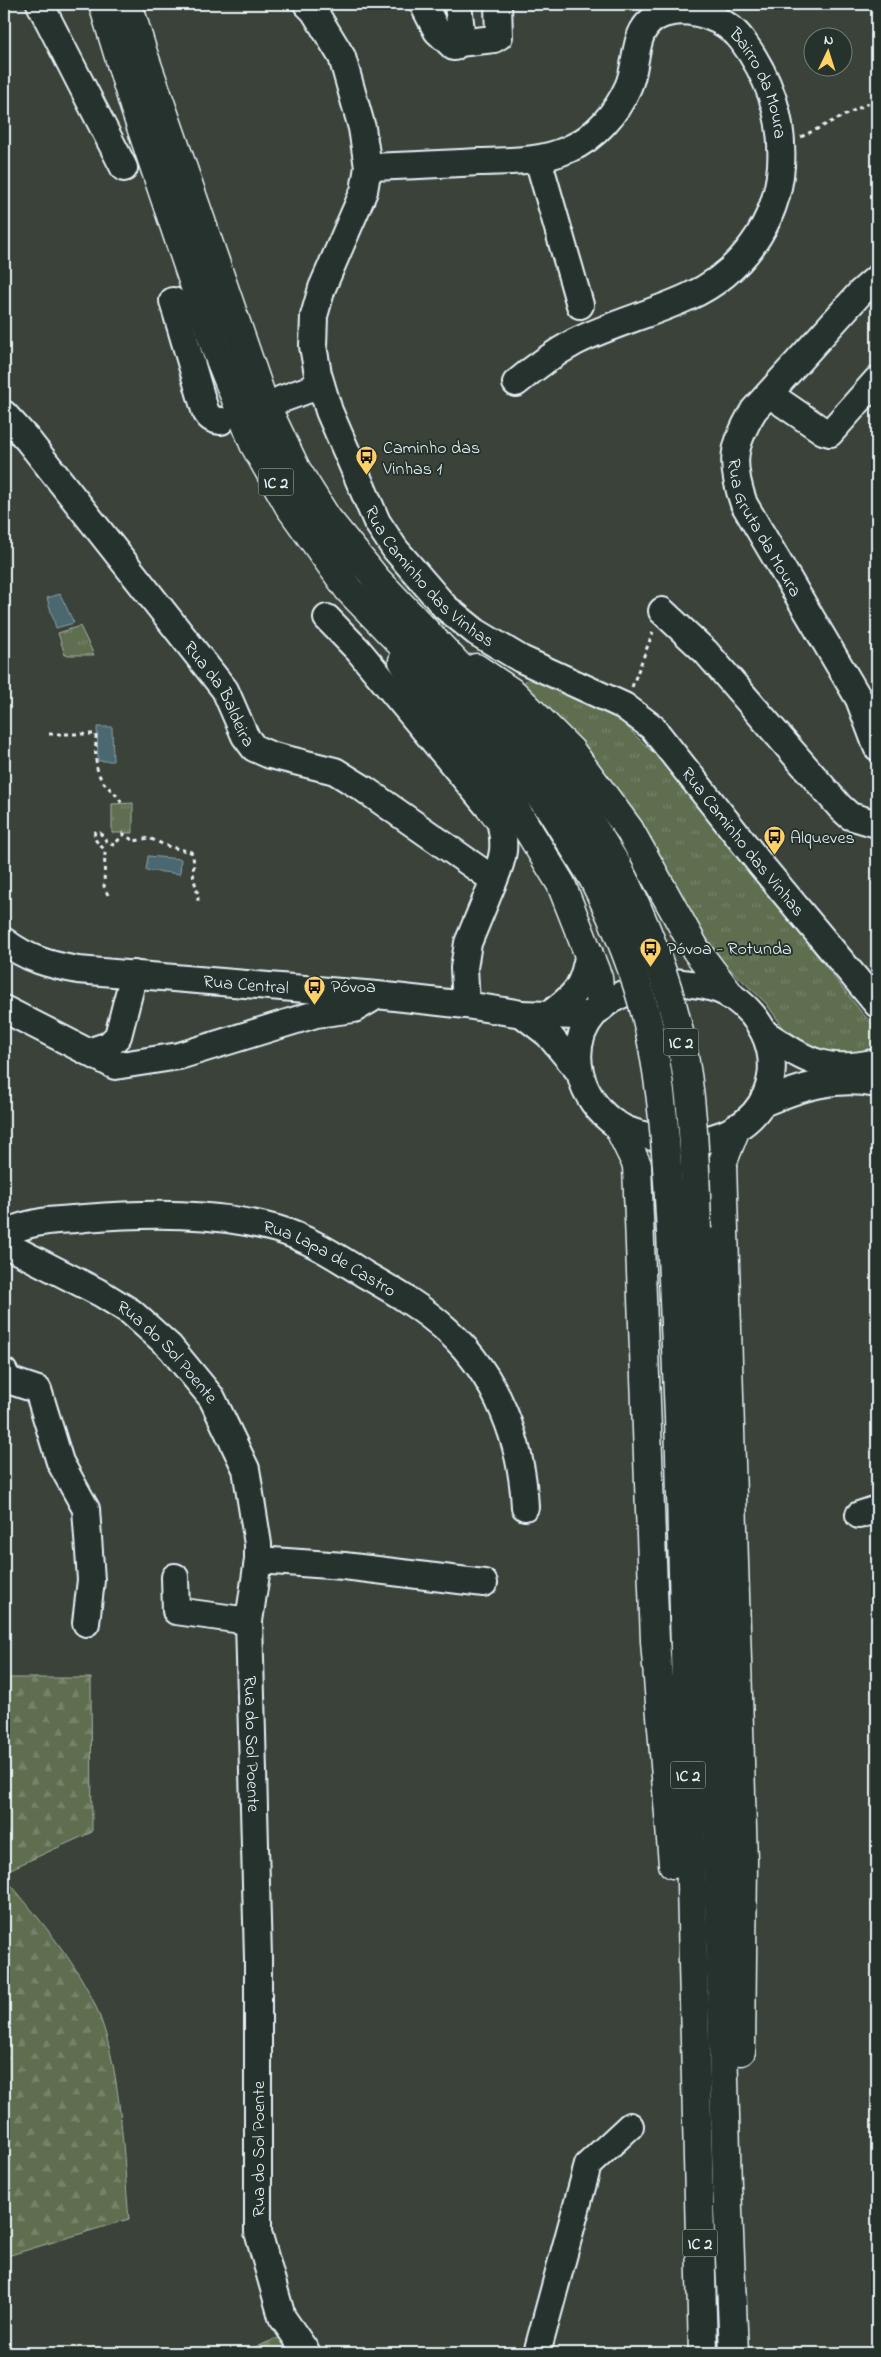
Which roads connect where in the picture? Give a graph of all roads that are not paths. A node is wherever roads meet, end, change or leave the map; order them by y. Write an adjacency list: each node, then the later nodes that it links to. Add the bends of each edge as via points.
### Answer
1 (40, 4): 11 (street)
2 (103, 4): 24 (highway, IC 2, via 217,352 254,444 289,506 332,567)
3 (128, 4): 25 (highway, IC 2, via 262,398 296,469 326,517 378,581)
4 (307, 4): 10 (street, Rua Caminho das Vinhas, via 342,57 362,128)
5 (423, 4): 8 (street, via 437,31 454,47)
6 (458, 4): 8 (street, via 462,40)
7 (498, 4): 8 (street, via 499,36)
8 (458, 43)
9 (538, 159): 10 (street, Bairro da Moura); 14 (street); 16 (street, Bairro da Moura, via 570,149 594,133 618,106 629,85 638,39 647,23 664,14 686,11 713,18 735,32 753,56 775,102 782,146 780,179 772,212 758,239 736,266 688,297 576,342 542,361)
10 (368, 167): 17 (street, Rua Caminho das Vinhas, via 364,191 322,288 314,316 313,346)
11 (124, 168)
12 (877, 278): 19 (street, Rua Gruta da Moura)
13 (173, 300): 21 (street, via 205,410 208,417)
14 (580, 305)
15 (877, 380): 19 (street, via 830,433)
16 (516, 383)
17 (321, 385): 18 (street); 34 (street, Rua Caminho das Vinhas, via 377,522 395,550 445,606 500,648 624,706 652,727)
18 (282, 399)
19 (761, 402): 26 (street, Rua Gruta da Moura, via 741,432 736,446 737,484 744,504 859,699)
20 (4, 414): 28 (street, Rua da Baldeira, via 225,690 245,736 254,748 335,771)
21 (221, 421)
22 (662, 610): 27 (street, via 706,652 840,807 850,816)
23 (327, 618): 28 (street, via 358,650 500,821 504,838 503,858)
24 (382, 625): 30 (highway, via 424,696 511,802 561,884); 48 (highway, IC 2, bridge, via 499,745 551,810 593,878 616,925 649,1027)
25 (433, 639): 33 (highway, via 513,693 571,751 629,829 696,950); 48 (highway, IC 2, bridge, via 516,726 582,809 636,903 655,951 680,1035 690,1098)
26 (877, 747)
27 (877, 824)
28 (494, 880): 35 (street, via 468,943 464,968)
29 (4, 941): 31 (street, Rua Central, via 20,953 50,965)
30 (589, 952): 37 (highway, via 598,978); 39 (street, via 585,979 577,991)
31 (134, 974): 32 (street, Rua Central); 41 (street, via 118,1036 109,1045)
32 (377, 995): 35 (street, Rua Central); 41 (street, via 354,1009 298,1019 178,1056 115,1066)
33 (730, 995): 37 (street, via 699,984 654,984 622,995); 40 (street, via 757,1020)
34 (877, 1004)
35 (466, 1005): 38 (street, Rua Central)
36 (4, 1009): 41 (street)
37 (597, 1011): 39 (street, Rua Central, via 574,1016); 43 (street, via 579,1041)
38 (522, 1014): 39 (street, Rua Central); 43 (street, Rua Central, via 548,1034)
39 (550, 1014)
40 (766, 1034): 42 (street, via 802,1058 814,1062 857,1066); 45 (street, via 773,1067 771,1084)
41 (88, 1052)
42 (877, 1062)
43 (578, 1070): 46 (street, via 594,1103)
44 (877, 1084): 45 (street, via 821,1083 798,1088)
45 (763, 1103): 47 (street)
46 (618, 1126): 47 (street, via 647,1137 679,1141 712,1138); 59 (highway, via 637,1165 655,1642 682,2020)
47 (736, 1128): 60 (highway, via 722,1164 743,1862 740,2107)
48 (684, 1231): 59 (highway, IC 2, via 679,1416); 60 (highway, IC 2, via 707,1476)
49 (4, 1233): 52 (street, Rua Lapa de Castro, via 38,1222 131,1214 223,1217 278,1230 328,1252 408,1300 449,1332 478,1364 501,1403 515,1439)
50 (4, 1240): 53 (street, Rua do Sol Poente, via 14,1249 131,1312 170,1347 212,1398 246,1469)
51 (4, 1372): 57 (street, via 8,1380 38,1390 60,1462 86,1509 91,1580)
52 (526, 1507)
53 (258, 1560): 55 (street, via 344,1566); 56 (street, Rua do Sol Poente)
54 (176, 1577): 56 (street, via 176,1612)
55 (484, 1583)
56 (249, 1621): 61 (street, Rua do Sol Poente, via 258,1958 258,2232 282,2317)
57 (86, 1623)
58 (630, 2126): 62 (street, via 588,2165)
59 (697, 2133): 63 (highway, IC 2)
60 (727, 2186): 64 (highway, IC 2)
61 (307, 2353)
62 (537, 2353)
63 (703, 2353)
64 (734, 2353)

